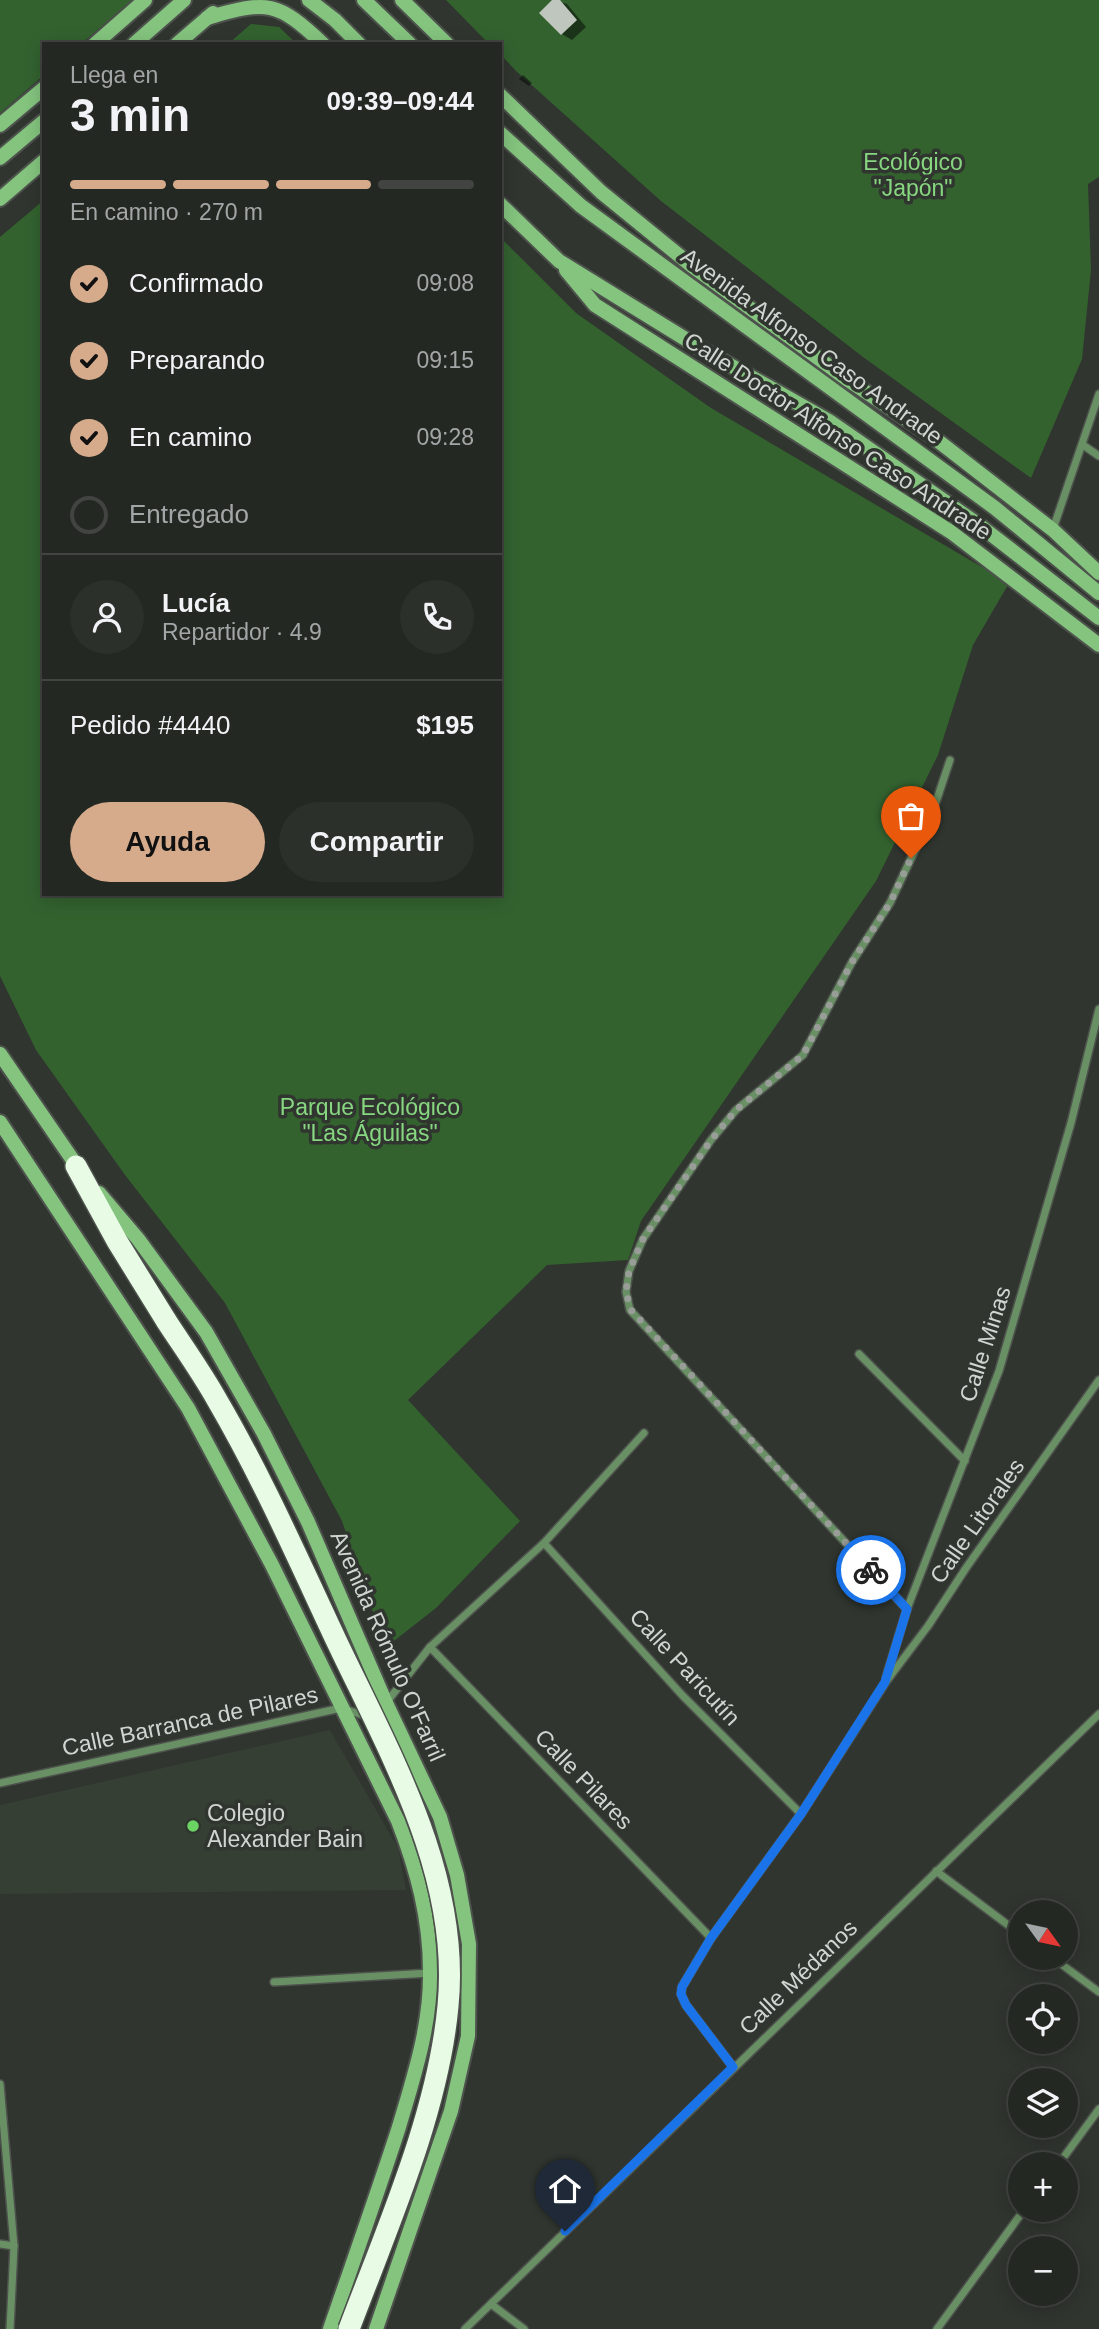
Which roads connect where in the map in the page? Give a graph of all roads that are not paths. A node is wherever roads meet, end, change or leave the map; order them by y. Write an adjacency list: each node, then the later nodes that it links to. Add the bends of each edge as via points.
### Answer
1 (145, 0): 10 (main road)
2 (184, 0): 11 (main road)
3 (227, 0): 8 (main road)
4 (309, 0): 9 (main road)
5 (323, 0): 9 (main road)
6 (364, 0): 15 (main road)
7 (402, 0): 16 (main road)
8 (207, 18): 12 (main road); 13 (main road, via 236,4 271,2)
9 (335, 20): 14 (main road)
10 (97, 42)
11 (136, 42)
12 (179, 42)
13 (321, 42)
14 (357, 42)
15 (408, 42)
16 (445, 42)
17 (42, 90): 20 (main road)
18 (502, 97): 27 (main road, Calle Doctor Alfonso Caso Andrade, via 601,192)
19 (42, 123): 22 (main road)
20 (0, 125)
21 (502, 135): 28 (main road, Avenida Alfonso Caso Andrade, via 581,206)
22 (0, 158)
23 (42, 163): 24 (main road)
24 (0, 199)
25 (502, 206): 26 (main road, Avenida Alfonso Caso Andrade)
26 (559, 261): 37 (main road, Avenida Alfonso Caso Andrade, via 829,421 979,525); 38 (main road, Calle Doctor Alfonso Caso Andrade, via 595,305 951,532)
27 (728, 294): 28 (main road); 30 (main road, Calle Doctor Alfonso Caso Andrade)
28 (743, 324): 29 (main road, Avenida Alfonso Caso Andrade)
29 (777, 348): 30 (main road); 36 (main road, Avenida Alfonso Caso Andrade, via 995,508)
30 (806, 350): 34 (main road, Calle Doctor Alfonso Caso Andrade, via 933,437)
31 (1099, 394): 32 (street)
32 (1083, 445): 33 (street); 34 (street)
33 (1099, 456)
34 (1053, 530): 35 (main road, Calle Doctor Alfonso Caso Andrade)
35 (1099, 573)
36 (1099, 593)
37 (1099, 618)
38 (1099, 645)
39 (950, 760): 49 (street, via 932,814 890,903 852,962 803,1055 736,1110 711,1140 643,1239 629,1271 626,1292 631,1310)
40 (1099, 1009): 47 (street, Calle Minas, via 999,1371)
41 (0, 1054): 43 (main road, Avenida Rómulo O'Farril)
42 (0, 1122): 53 (main road, via 188,1408)
43 (76, 1166): 51 (main road, Avenida Rómulo O'Farril, via 138,1239 206,1332 289,1484); 76 (highway, bridge, via 117,1241 217,1399 287,1535 435,1866 449,1949 443,2051 398,2199)
44 (859, 1354): 47 (street)
45 (1099, 1380): 52 (street, Calle Litorales)
46 (645, 1433): 48 (street)
47 (965, 1461): 49 (street, Calle Minas)
48 (544, 1543): 50 (street); 58 (street, Calle Paricutín, via 682,1695)
49 (907, 1609): 52 (street, Calle Minas)
50 (430, 1647): 54 (street); 61 (street, Calle Pilares)
51 (374, 1673): 53 (main road, via 366,1696 351,1700); 54 (main road, Avenida Rómulo O'Farril)
52 (885, 1682): 58 (street, Calle Litorales)
53 (334, 1694): 55 (main road)
54 (386, 1703): 55 (street, Calle Barranca de Pilares, via 369,1717); 77 (main road, Avenida Rómulo O'Farril, via 440,1817 465,1911 469,1989 468,2036 451,2111)
55 (341, 1708): 57 (street, Calle Barranca de Pilares); 63 (main road, via 415,1865 425,1905)
56 (1099, 1714): 59 (street, Calle Médanos)
57 (0, 1783)
58 (801, 1814): 61 (street, Calle Litorales)
59 (936, 1871): 60 (street); 66 (street, Calle Médanos)
60 (1008, 1925)
61 (711, 1938): 66 (street, Calle Litorales, via 681,1994)
62 (1070, 1970): 65 (street)
63 (430, 1973): 64 (street); 75 (main road, via 418,2066)
64 (274, 1982)
65 (1099, 1992)
66 (733, 2067): 73 (street, Calle Médanos)
67 (0, 2084): 72 (street)
68 (1099, 2109): 69 (street)
69 (1068, 2152)
70 (1015, 2222): 80 (street)
71 (0, 2244): 72 (street)
72 (14, 2246): 74 (street)
73 (491, 2304): 78 (street, Calle Médanos); 79 (street)
74 (10, 2329)
75 (330, 2329)
76 (349, 2329)
77 (376, 2329)
78 (465, 2329)
79 (524, 2329)
80 (937, 2329)

